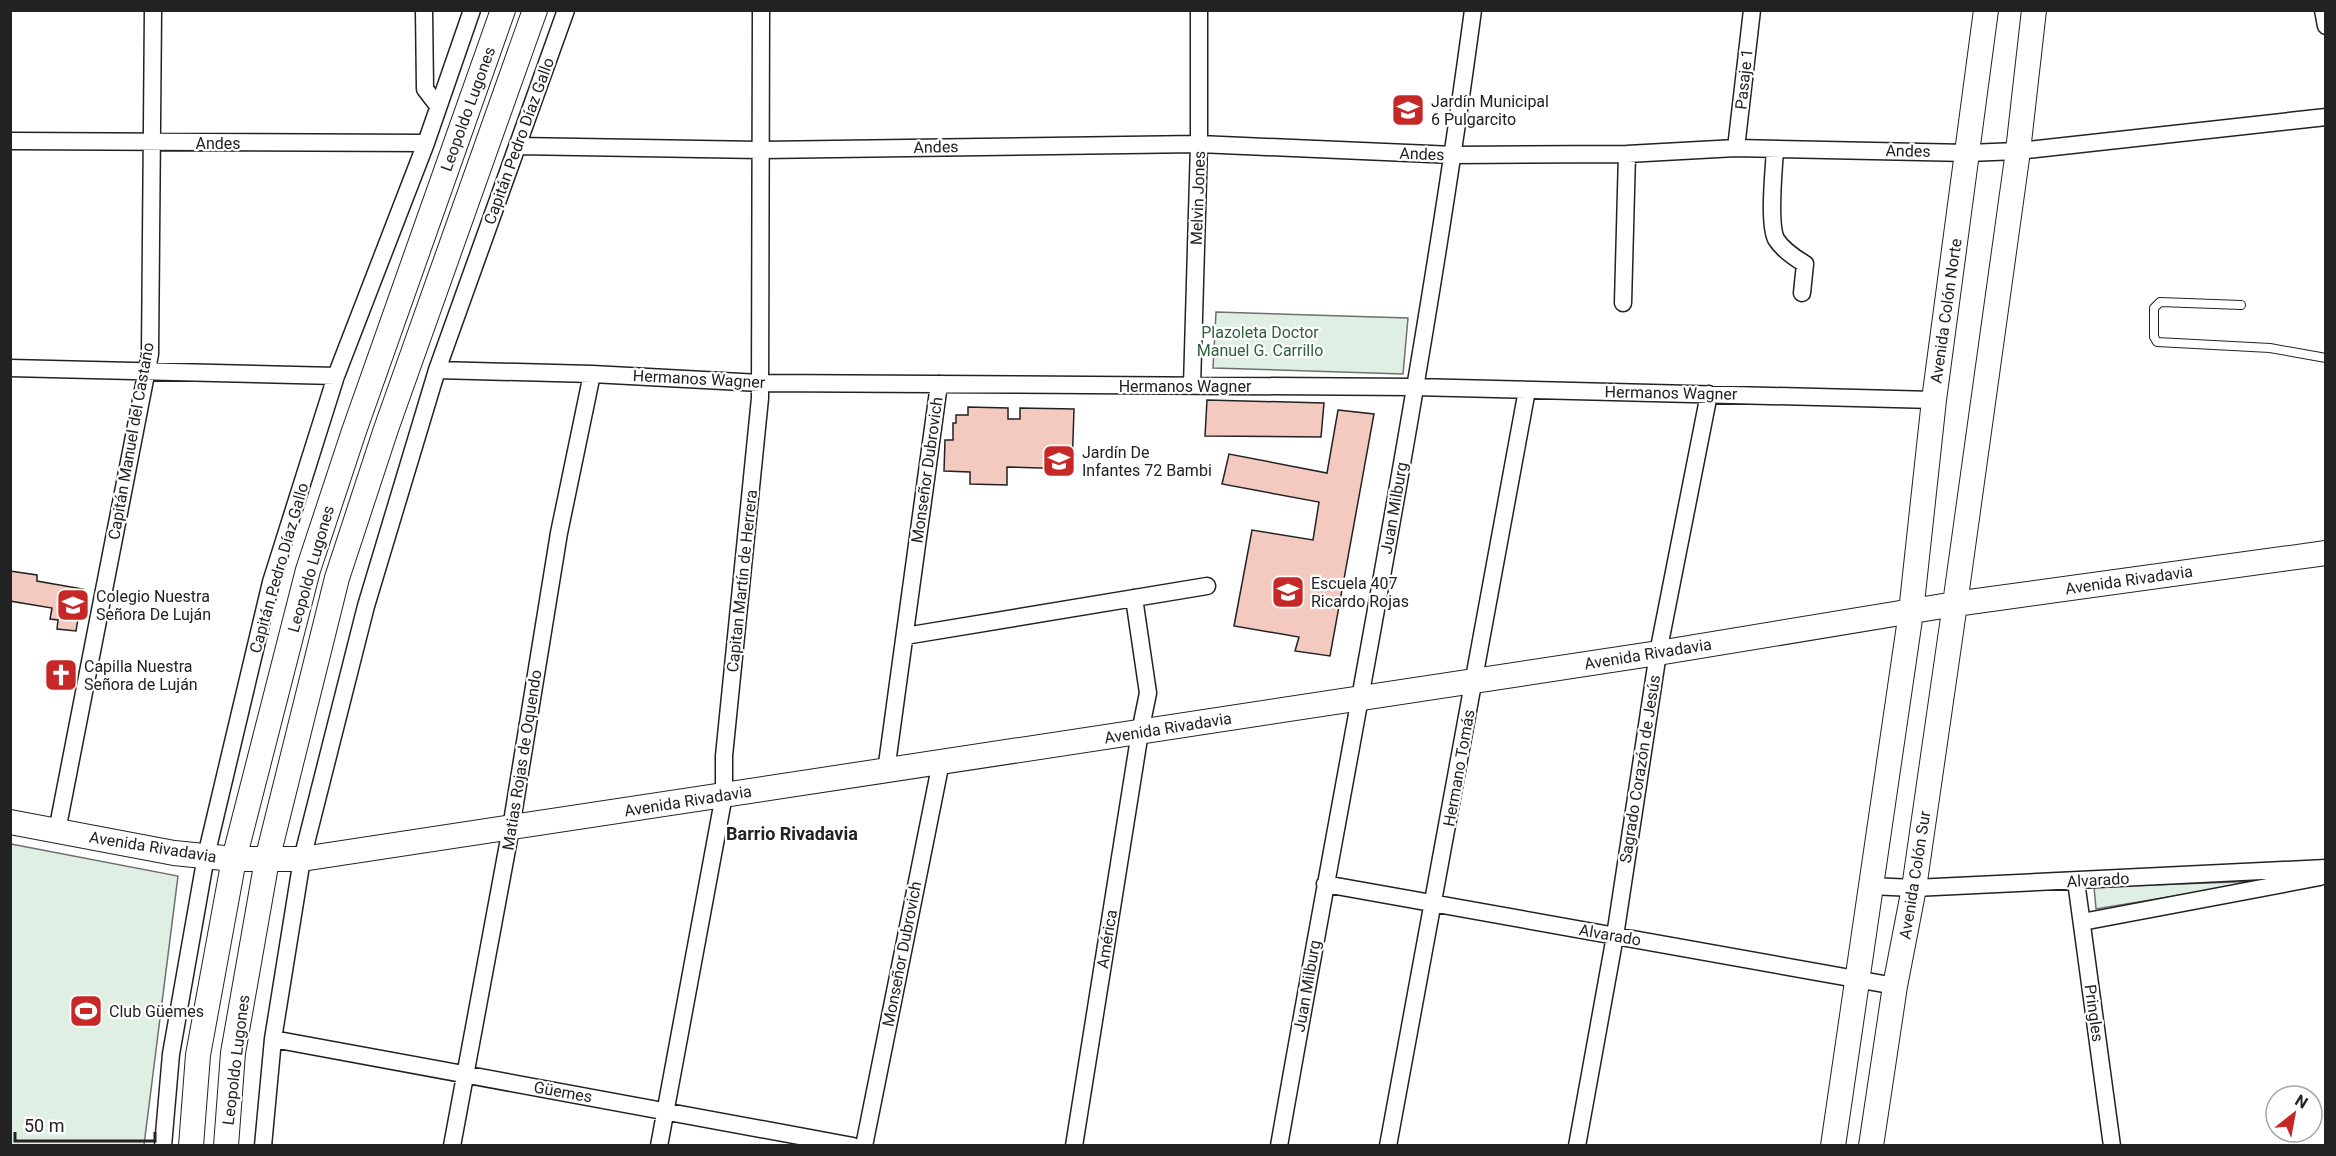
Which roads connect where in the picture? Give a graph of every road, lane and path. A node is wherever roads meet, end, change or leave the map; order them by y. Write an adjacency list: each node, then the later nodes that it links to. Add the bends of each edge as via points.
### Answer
1 (153, 10): 18 (street, Capitán Manuel del Castaño)
2 (424, 10): 15 (street, via 425,89)
3 (472, 10): 15 (street, Capitán Pedro Díaz Gallo)
4 (503, 10): 62 (main road, Leopoldo Lugones, via 308,570)
5 (535, 10): 64 (main road, Leopoldo Lugones, via 337,578)
6 (566, 10): 21 (street, Capitán Pedro Díaz Gallo)
7 (761, 10): 24 (street, Capitan Martín de Herrera)
8 (1198, 10): 20 (street, Melvin Jones)
9 (1473, 10): 28 (street, Juan Milburg)
10 (1752, 10): 22 (street, Pasaje 1)
11 (1986, 10): 26 (main road, Avenida Colón Norte)
12 (2034, 10): 25 (main road)
13 (2323, 10): 14 (street)
14 (2325, 26)
15 (438, 106): 19 (street, Capitán Pedro Díaz Gallo)
16 (2325, 117): 25 (street, Andes)
17 (10, 141): 18 (street, Andes)
18 (150, 143): 19 (street, Andes); 35 (street, Capitán Manuel del Castaño)
19 (426, 143): 37 (street, Capitán Pedro Díaz Gallo)
20 (1199, 144): 24 (street, Andes); 28 (street, Andes); 40 (street, Melvin Jones)
21 (517, 146): 24 (street, Andes); 34 (street, Capitán Pedro Díaz Gallo)
22 (1736, 148): 23 (street, Andes); 27 (street, Andes)
23 (1775, 149): 26 (street, Andes); 29 (street, via 1772,223 1777,240 1805,264)
24 (760, 150): 38 (street, Capitan Martín de Herrera)
25 (2018, 151): 26 (street, Andes); 48 (main road)
26 (1968, 153): 44 (main road, Avenida Colón Norte)
27 (1627, 154): 28 (street, Andes); 30 (street)
28 (1454, 155): 41 (street, Juan Milburg)
29 (1802, 293)
30 (1623, 303)
31 (2241, 305): 32 (lane, via 2160,302 2154,308 2154,337 2157,342 2270,348)
32 (2325, 358)
33 (10, 368): 35 (street)
34 (437, 370): 36 (street, Hermanos Wagner); 63 (street, Capitán Pedro Díaz Gallo, via 366,606)
35 (147, 372): 37 (street); 60 (street, Capitán Manuel del Castaño)
36 (592, 374): 38 (street, Hermanos Wagner); 59 (street, Matias Rojas de Oquendo, via 559,533)
37 (336, 376): 61 (street, Capitán Pedro Díaz Gallo, via 271,582)
38 (760, 383): 39 (street, Hermanos Wagner); 57 (street, Capitan Martín de Herrera, via 724,756)
39 (939, 384): 40 (street, Hermanos Wagner); 50 (street, Monseñor Dubrovich)
40 (1192, 386): 41 (street, Hermanos Wagner)
41 (1414, 387): 42 (street, Hermanos Wagner); 53 (street, Juan Milburg)
42 (1527, 390): 43 (street, Hermanos Wagner); 52 (street, Hermano Tomás)
43 (1709, 394): 44 (street, Hermanos Wagner); 51 (street, Sagrado Corazón de Jesús)
44 (1934, 400): 49 (main road, Avenida Colón Norte)
45 (2325, 553): 48 (main road, Avenida Rivadavia)
46 (1207, 586): 47 (street)
47 (1134, 598): 50 (street); 54 (street, via 1148,693)
48 (1955, 604): 49 (main road, Avenida Rivadavia); 70 (main road, Avenida Colón Sur)
49 (1911, 612): 51 (main road, Avenida Rivadavia); 69 (main road)
50 (904, 636): 56 (street, Monseñor Dubrovich)
51 (1658, 653): 52 (main road, Avenida Rivadavia); 73 (street, Sagrado Corazón de Jesús)
52 (1474, 681): 53 (main road, Avenida Rivadavia); 71 (street, Hermano Tomás)
53 (1362, 698): 54 (main road, Avenida Rivadavia); 68 (street, Juan Milburg)
54 (1140, 732): 55 (main road, Avenida Rivadavia); 87 (street, América)
55 (940, 762): 56 (main road, Avenida Rivadavia); 86 (street, Monseñor Dubrovich)
56 (886, 771): 57 (main road, Avenida Rivadavia)
57 (724, 795): 59 (main road, Avenida Rivadavia); 78 (street, Capitan Martín de Herrera)
58 (10, 822): 60 (main road, Avenida Rivadavia)
59 (511, 828): 63 (main road, Avenida Rivadavia); 77 (street, Matias Rojas de Oquendo)
60 (57, 831): 61 (main road, Avenida Rivadavia)
61 (206, 856): 62 (main road, Avenida Rivadavia); 79 (street, Capitán Pedro Díaz Gallo, via 171,1054)
62 (234, 859): 64 (main road, Avenida Rivadavia); 80 (main road, Leopoldo Lugones, via 198,1055)
63 (302, 859): 64 (main road, Avenida Rivadavia); 76 (street, Capitán Pedro Díaz Gallo)
64 (267, 860): 81 (main road, Leopoldo Lugones, via 233,1053)
65 (2325, 868): 67 (street, Alvarado)
66 (2325, 875): 72 (street)
67 (2076, 881): 70 (street, Alvarado); 72 (street, Pringles)
68 (1325, 884): 71 (street, Alvarado); 88 (street, Juan Milburg)
69 (1870, 886): 70 (street, Alvarado); 74 (main road)
70 (1914, 888): 75 (main road, Avenida Colón Sur)
71 (1434, 904): 73 (street, Alvarado); 89 (street, Hermano Tomás)
72 (2082, 922): 93 (street, Pringles)
73 (1615, 936): 74 (street, Alvarado); 90 (street, Sagrado Corazón de Jesús)
74 (1856, 980): 75 (street, Alvarado); 91 (main road)
75 (1895, 986): 92 (main road, Avenida Colón Sur)
76 (273, 1039): 77 (street, Güemes); 82 (street, Capitán Pedro Díaz Gallo)
77 (465, 1074): 78 (street, Güemes); 83 (street, Matias Rojas de Oquendo)
78 (666, 1111): 84 (street, Capitan Martín de Herrera); 85 (street, Güemes)
79 (163, 1146)
80 (191, 1146)
81 (226, 1146)
82 (263, 1146)
83 (453, 1146)
84 (659, 1146)
85 (853, 1146)
86 (864, 1146)
87 (1074, 1146)
88 (1279, 1146)
89 (1388, 1146)
90 (1577, 1146)
91 (1833, 1146)
92 (1871, 1146)
93 (2112, 1146)

